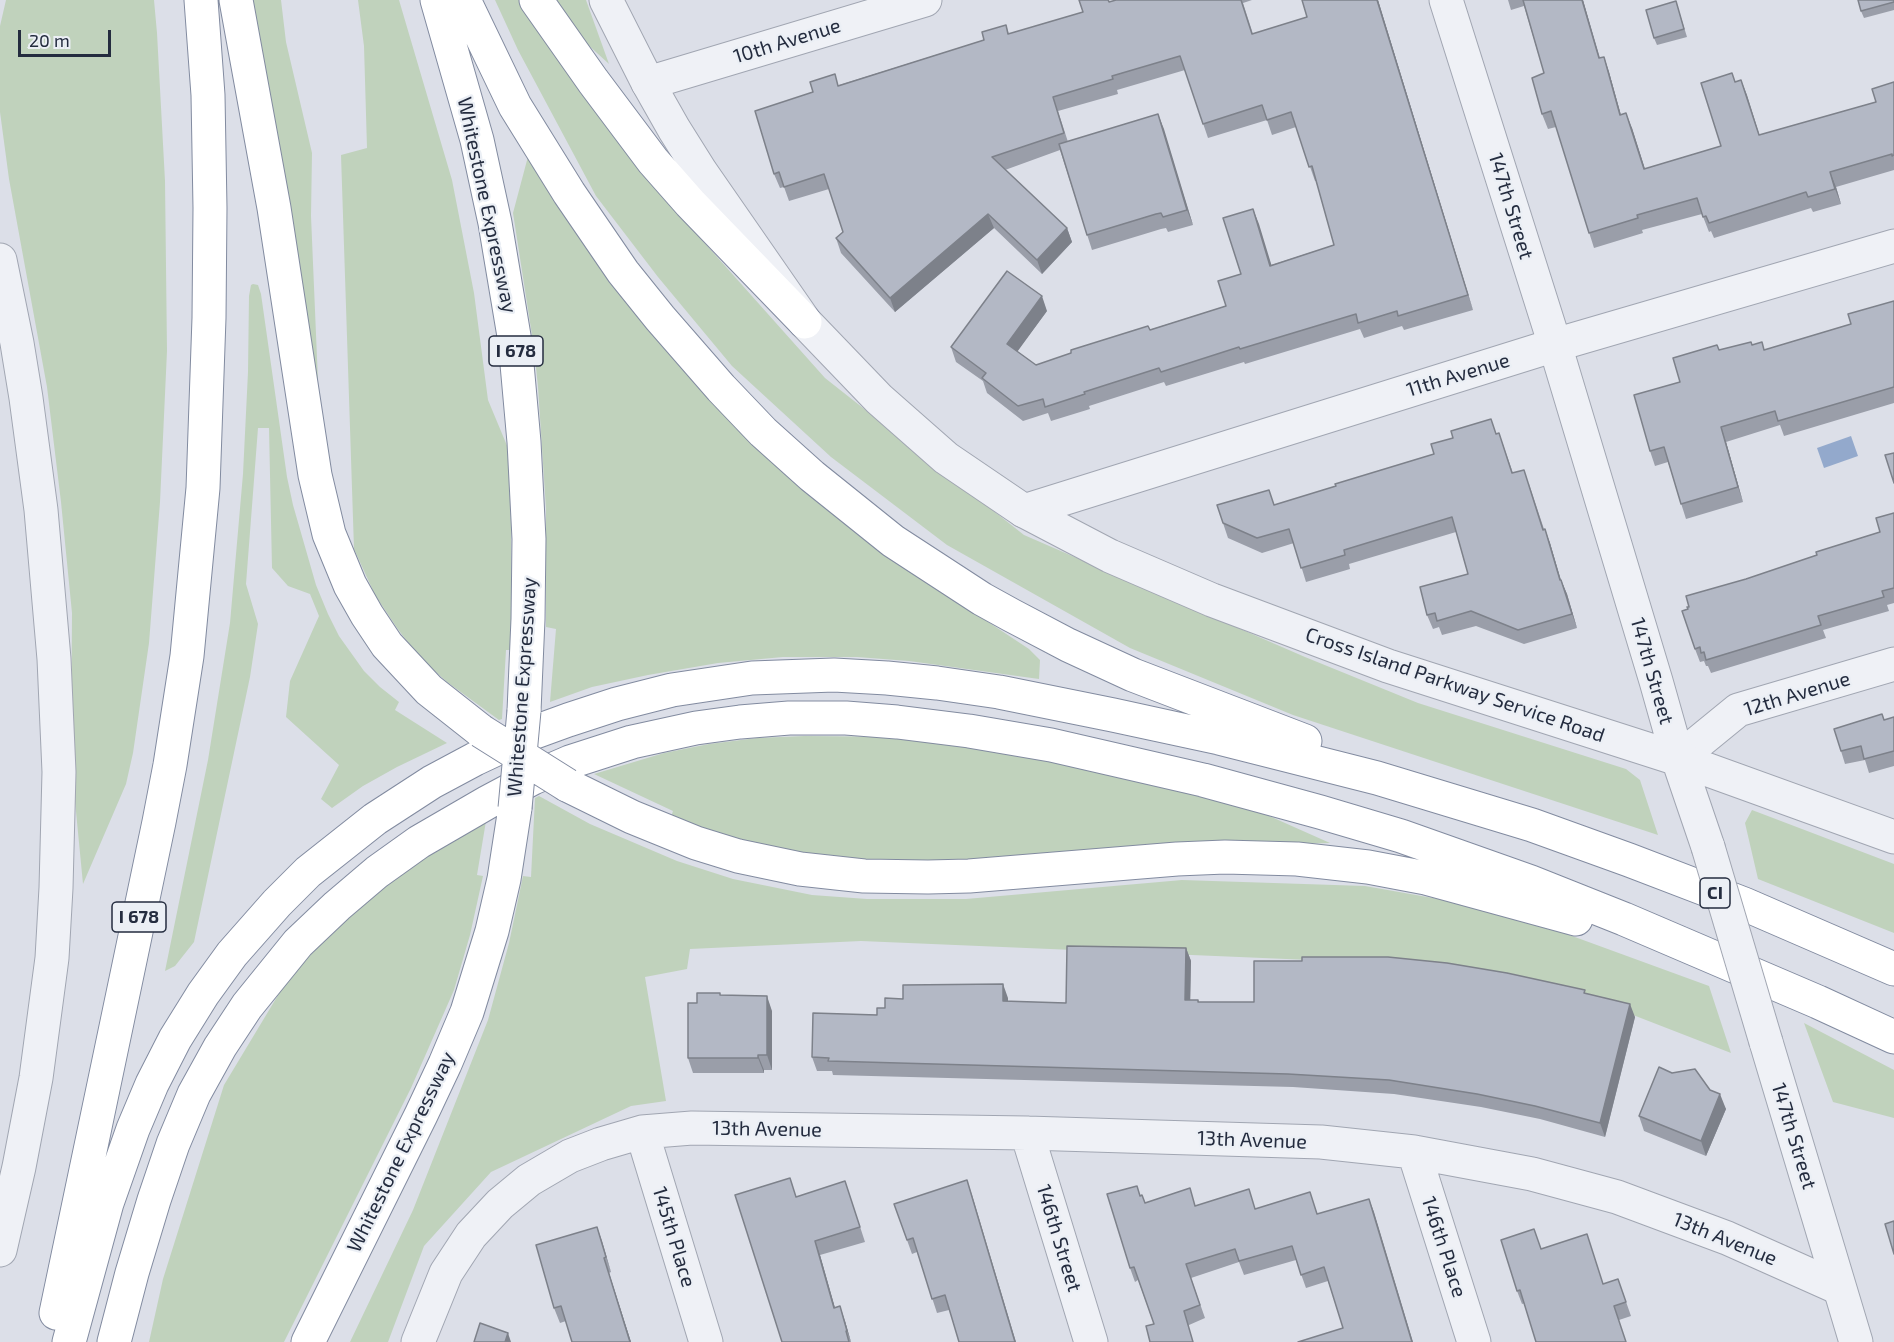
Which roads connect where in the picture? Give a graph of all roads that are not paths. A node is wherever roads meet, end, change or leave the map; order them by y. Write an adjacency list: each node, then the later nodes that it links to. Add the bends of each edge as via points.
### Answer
1 (201, 0): 30 (highway, I 678, via 208,95 209,318 203,488 187,656 164,799)
2 (236, 0): 19 (highway, bridge, via 274,208 315,475 329,534 350,585 387,645 429,690 481,730 567,785 632,818 738,856 800,869 864,876 938,877 1177,859 1297,859 1426,878)
3 (437, 0): 24 (highway, Whitestone Expressway / I 678, bridge, via 477,141 499,241 515,342 530,539 529,610 515,808 504,879 484,959 456,1039)
4 (464, 0): 17 (highway, via 515,106 568,194 623,272 742,411 866,521 982,599 1100,661)
5 (536, 0): 12 (highway, via 653,160)
6 (606, 0): 9 (street, Cross Island Parkway Service Road)
7 (926, 0): 9 (street, 10th Avenue)
8 (1446, 0): 13 (street, 147th Street)
9 (648, 83): 12 (street, Cross Island Parkway Service Road, via 701,172)
10 (1894, 246): 13 (street, 11th Avenue)
11 (0, 260): 28 (street, via 17,343 41,510 59,772 52,958 36,1078)
12 (805, 322): 14 (street, Cross Island Parkway Service Road, via 879,399 946,458)
13 (1555, 345): 14 (street, 11th Avenue); 16 (street, 147th Street)
14 (1024, 511): 16 (street, Cross Island Parkway Service Road, via 1110,556 1223,604 1388,666)
15 (1894, 664): 16 (street, 12th Avenue, via 1738,710)
16 (1678, 759): 18 (street, Cross Island Parkway Service Road); 29 (street, 147th Street, bridge, via 1708,847)
17 (1532, 825): 20 (highway, CI, via 1744,904); 31 (highway, via 1398,784 1240,743 1063,704 918,681 834,675 752,678 646,696 568,720 475,759 393,806 308,873 232,954 175,1039 136,1121 107,1203)
18 (1894, 837)
19 (1718, 959): 21 (highway); 32 (highway, via 1561,893 1410,840 1203,780 1060,747 950,728 846,718 764,719 653,737 551,770 442,828 377,873 298,944 243,1012 194,1094 154,1200)
20 (1894, 969)
21 (1863, 1022): 22 (highway); 23 (highway)
22 (1894, 1037)
23 (1894, 1046)
24 (421, 1115): 33 (highway, Whitestone Expressway / I 678); 34 (highway)
25 (642, 1132): 26 (street, 13th Avenue, via 693,1128); 35 (street, 13th Avenue, via 570,1156 500,1204 471,1235 446,1273); 36 (street, 145th Place)
26 (1027, 1133): 27 (street, 13th Avenue, via 1321,1142); 37 (street, 146th Street)
27 (1414, 1152): 29 (street, 13th Avenue, via 1532,1174 1617,1197 1727,1238); 38 (street, 146th Place)
28 (0, 1250)
29 (1839, 1288): 39 (street, 147th Street)
30 (50, 1342)
31 (69, 1342)
32 (114, 1342)
33 (308, 1342)
34 (329, 1342)
35 (418, 1342)
36 (706, 1342)
37 (1091, 1342)
38 (1474, 1342)
39 (1856, 1342)

